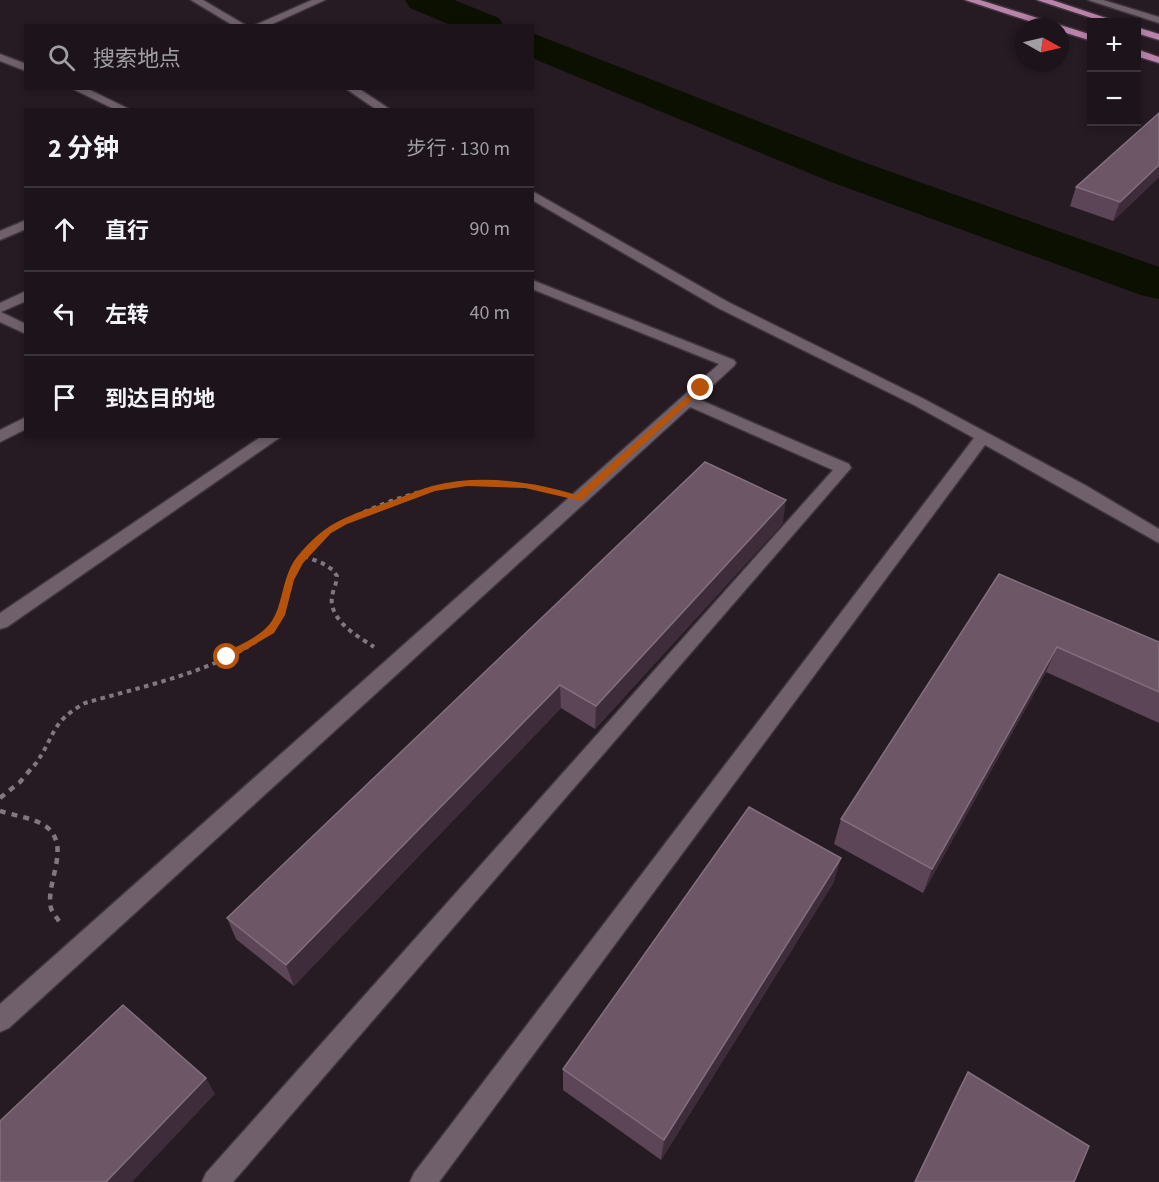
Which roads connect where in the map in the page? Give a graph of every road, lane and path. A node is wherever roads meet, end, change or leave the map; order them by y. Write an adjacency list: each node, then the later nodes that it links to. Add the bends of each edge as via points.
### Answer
1 (196, 0): 9 (street)
2 (320, 0): 10 (street)
3 (970, 0): 6 (main road)
4 (1042, 0): 7 (main road)
5 (1093, 0): 8 (street)
6 (1029, 18)
7 (1100, 18)
8 (1159, 20)
9 (238, 24)
10 (263, 24)
11 (1069, 30): 13 (main road)
12 (1141, 31): 14 (main road)
13 (1087, 36)
14 (1159, 37)
15 (1141, 53): 17 (main road)
16 (0, 57): 18 (street)
17 (1159, 60)
18 (24, 67)
19 (80, 90): 22 (street)
20 (107, 90): 22 (street)
21 (353, 90): 24 (street)
22 (94, 96): 23 (street)
23 (121, 108)
24 (383, 108)
25 (534, 196): 36 (street, via 723,305)
26 (24, 225): 27 (street)
27 (0, 236)
28 (534, 285): 33 (street, via 729,363)
29 (24, 296): 30 (street)
30 (0, 308)
31 (0, 316): 32 (street)
32 (24, 329)
33 (688, 400): 38 (street); 47 (street, via 843,468)
34 (24, 423): 35 (street)
35 (0, 437)
36 (983, 437): 39 (street); 48 (street)
37 (271, 438): 41 (street)
38 (578, 499): 40 (path, via 551,490 492,483 434,489 344,522 327,531); 42 (street)
39 (1159, 537)
40 (304, 556): 42 (path, via 336,571 334,612 349,629); 43 (path, via 289,580 280,615 270,631 227,657 65,713 52,728 37,762 19,785)
41 (0, 622)
42 (396, 663): 45 (street)
43 (0, 798)
44 (0, 811): 45 (path, via 39,822 53,835 58,854 51,908)
45 (78, 950): 46 (street)
46 (0, 1020)
47 (215, 1182)
48 (423, 1182)

